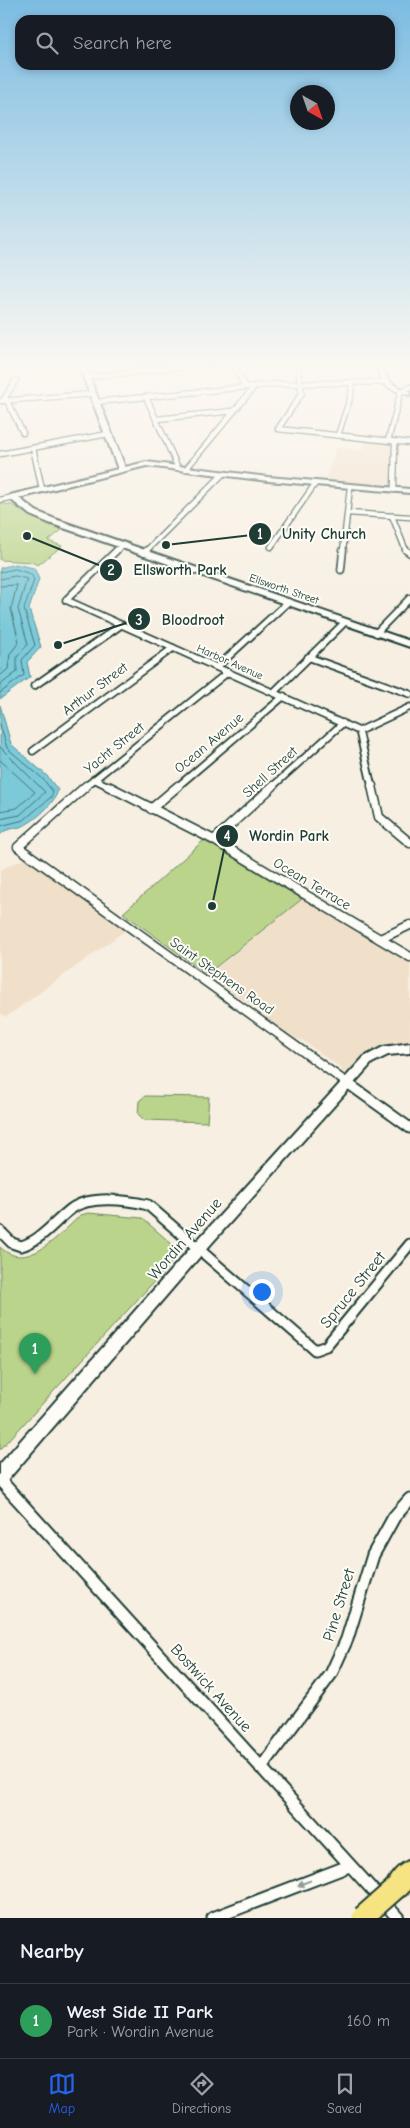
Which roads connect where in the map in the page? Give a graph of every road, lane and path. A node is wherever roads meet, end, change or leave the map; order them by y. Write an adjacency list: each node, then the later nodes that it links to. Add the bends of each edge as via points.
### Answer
1 (34, 453): 11 (street)
2 (115, 453): 7 (street)
3 (174, 453): 6 (street)
4 (196, 453): 6 (street)
5 (395, 453): 12 (street)
6 (182, 468): 7 (street, via 146,464); 8 (street)
7 (122, 469): 11 (street)
8 (224, 474): 9 (street); 21 (street)
9 (315, 484): 10 (street); 20 (street)
10 (350, 487): 12 (street); 16 (street)
11 (42, 489): 14 (street)
12 (394, 490): 13 (street)
13 (410, 490)
14 (13, 497): 15 (street); 19 (street, Ellsworth Street, via 40,516)
15 (0, 500)
16 (348, 513): 17 (street); 23 (street)
17 (392, 516): 18 (street); 22 (street)
18 (410, 517)
19 (122, 545): 21 (street, Ellsworth Street); 27 (street, Harbor Avenue, via 66,600)
20 (271, 547)
21 (144, 553): 25 (street, Ellsworth Street)
22 (410, 554)
23 (341, 570)
24 (410, 598): 28 (street)
25 (288, 602): 26 (street, Ellsworth Street); 32 (street)
26 (345, 622): 28 (street, Ellsworth Street); 31 (street)
27 (121, 625): 30 (street, Harbor Avenue); 34 (street)
28 (376, 633): 29 (street, Ellsworth Street)
29 (410, 644)
30 (173, 648): 32 (street, Harbor Avenue); 41 (street, Arthur Street)
31 (308, 657): 35 (street); 36 (street)
32 (217, 667): 33 (street, Harbor Avenue)
33 (228, 672): 35 (street, Harbor Avenue); 42 (street, Yacht Street)
34 (34, 686)
35 (274, 692): 37 (street, Harbor Avenue)
36 (410, 694)
37 (284, 696): 39 (street, Harbor Avenue); 43 (street, Ocean Avenue)
38 (410, 707): 40 (street)
39 (343, 723): 40 (street, Harbor Avenue); 44 (street, Shell Street)
40 (359, 731): 45 (street, via 379,817)
41 (33, 751)
42 (94, 780): 43 (street, Ocean Terrace); 46 (street, Yacht Street)
43 (150, 809): 44 (street, Ocean Terrace)
44 (214, 840): 48 (street, Ocean Terrace)
45 (410, 844)
46 (18, 847): 51 (street, Saint Stephens Road)
47 (410, 925): 48 (street)
48 (380, 940): 49 (street, Ocean Terrace)
49 (410, 957)
50 (410, 1048): 51 (street, Wordin Avenue, via 377,1053)
51 (348, 1081): 52 (street, Saint Stephens Road); 55 (street, Wordin Avenue)
52 (410, 1128)
53 (0, 1231): 55 (street, via 14,1245 23,1247 77,1205 140,1202 148,1205)
54 (410, 1244): 55 (street, Spruce Street, via 326,1346 315,1350)
55 (198, 1249): 56 (street, Wordin Avenue)
56 (0, 1478): 58 (street, Bostwick Avenue)
57 (410, 1499): 58 (street, Pine Street, via 378,1540 365,1573 354,1621 338,1661)
58 (261, 1768): 59 (street, Bostwick Avenue)
59 (349, 1866): 61 (street, one-way to 61); 63 (street, Bostwick Avenue)
60 (406, 1878): 62 (highway, bridge)
61 (213, 1918)
62 (362, 1918)
63 (398, 1918)

